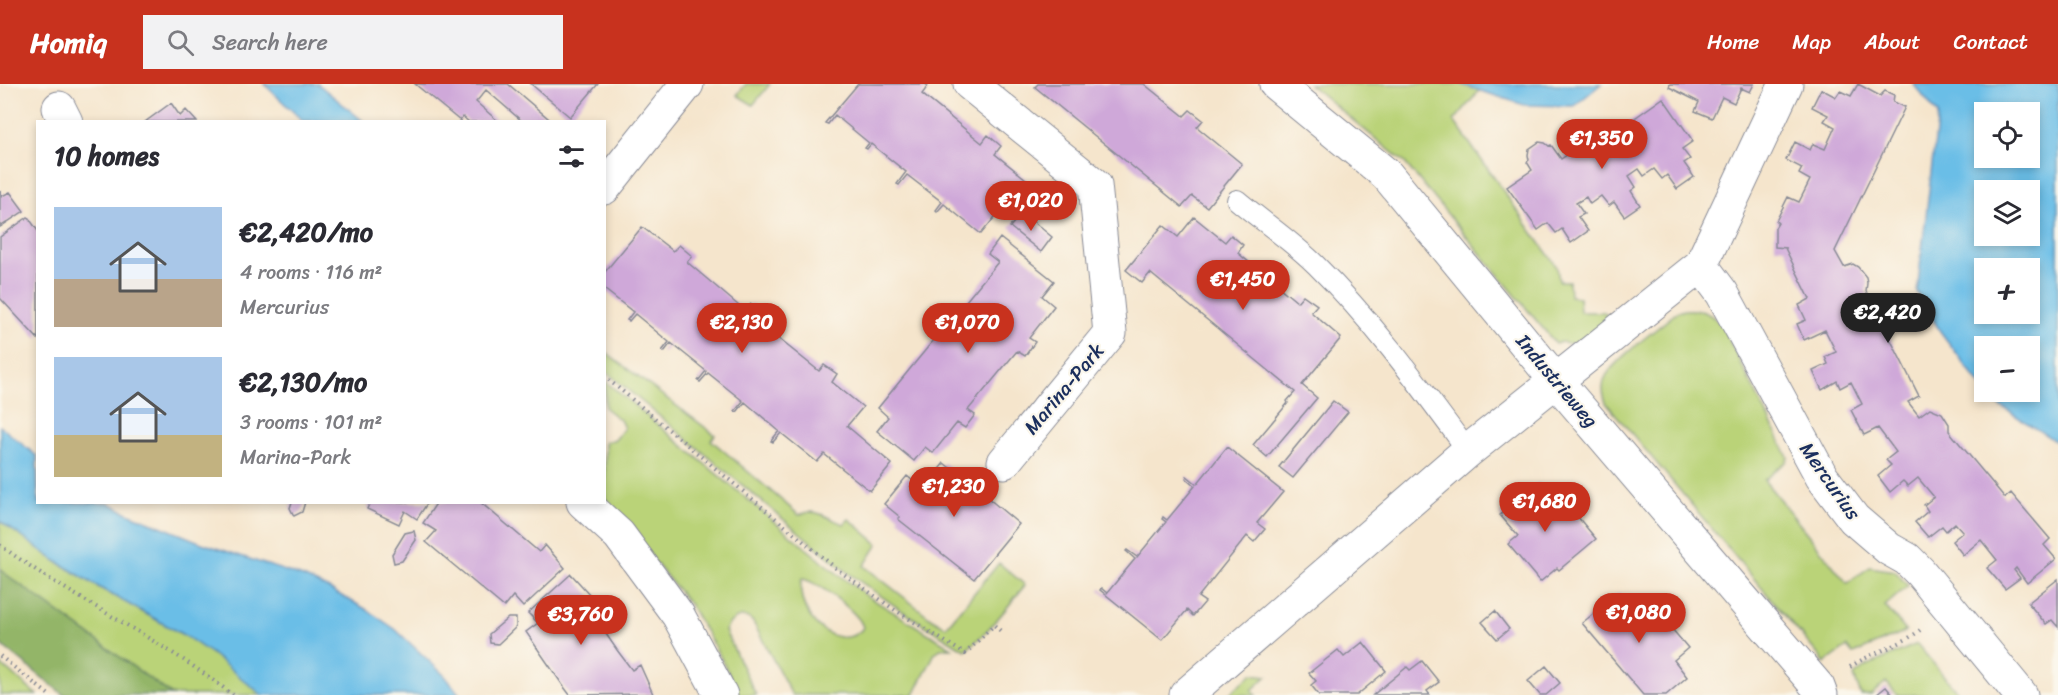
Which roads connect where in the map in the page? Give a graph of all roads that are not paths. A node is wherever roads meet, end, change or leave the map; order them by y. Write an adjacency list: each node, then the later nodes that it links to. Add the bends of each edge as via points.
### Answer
1 (687, 84): 5 (street)
2 (970, 84): 10 (street, Marina-Park, via 1095,185 1110,333)
3 (1276, 84): 8 (street, Industrieweg, via 1387,175)
4 (1786, 84): 7 (street)
5 (606, 185)
6 (1237, 200): 9 (lane, via 1314,264 1367,320)
7 (1701, 265): 8 (street); 15 (street, Mercurius, via 1722,293 1822,477 1854,519 1920,572)
8 (1557, 382): 9 (street); 12 (street, Industrieweg)
9 (1468, 451): 14 (street)
10 (1004, 462)
11 (585, 504): 13 (street, via 619,535 678,615)
12 (1819, 691)
13 (721, 695)
14 (1186, 695)
15 (2020, 695)

